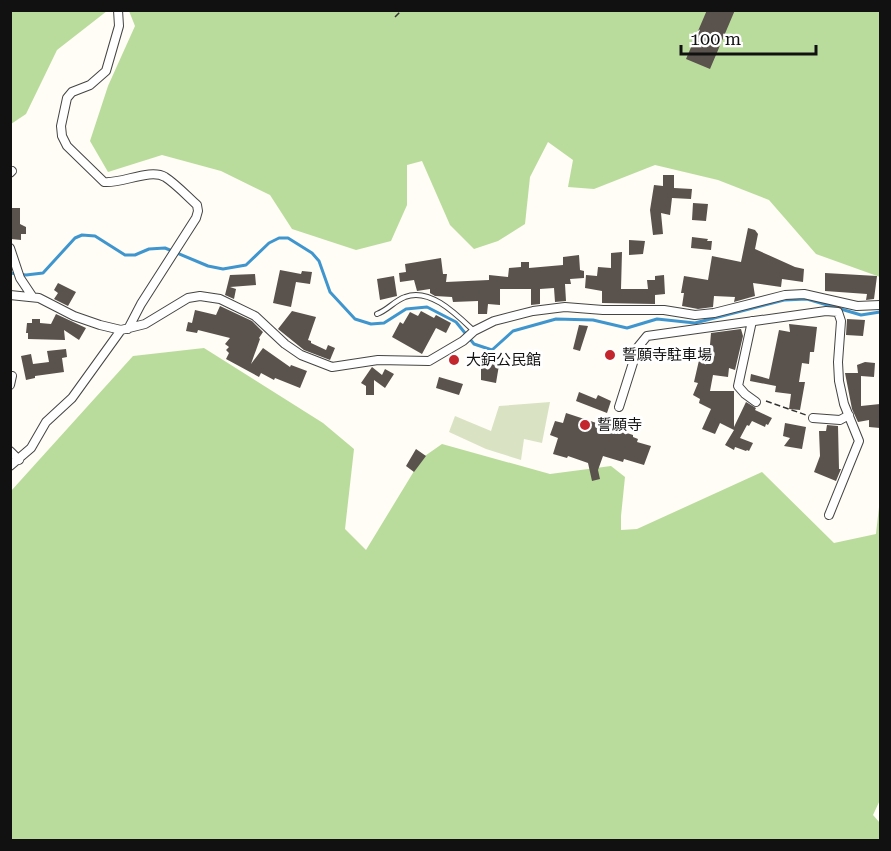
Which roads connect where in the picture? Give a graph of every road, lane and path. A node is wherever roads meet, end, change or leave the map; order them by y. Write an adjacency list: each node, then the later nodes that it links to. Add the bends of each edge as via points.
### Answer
1 (118, 10): 13 (street, via 119,26 106,71 67,98 62,136 67,146 104,182 164,176 197,205 198,211)
2 (402, 10): 3 (path)
3 (395, 17)
4 (10, 248): 6 (street)
5 (10, 295): 6 (street)
6 (32, 296): 13 (street, via 74,316)
7 (846, 303): 8 (street); 9 (street, via 804,294); 10 (street)
8 (880, 305)
9 (742, 306): 12 (street); 14 (street, via 695,315 664,310 565,307 494,321)
10 (838, 312): 12 (street); 19 (street, via 839,381)
11 (376, 314): 14 (lane, via 407,296 423,295 448,308)
12 (750, 321): 17 (street, via 738,386); 18 (street, via 647,336 638,346)
13 (124, 329): 14 (street, via 145,324 188,298 220,299 255,316 301,355 332,367 378,360 429,361); 22 (street)
14 (474, 331)
15 (12, 376): 16 (street)
16 (10, 385)
17 (756, 402): 20 (path, via 770,401)
18 (619, 407)
19 (849, 415): 20 (street, via 840,420); 24 (street, via 859,441)
20 (813, 418)
21 (10, 451): 22 (street)
22 (19, 460): 23 (street)
23 (10, 466)
24 (829, 515)

